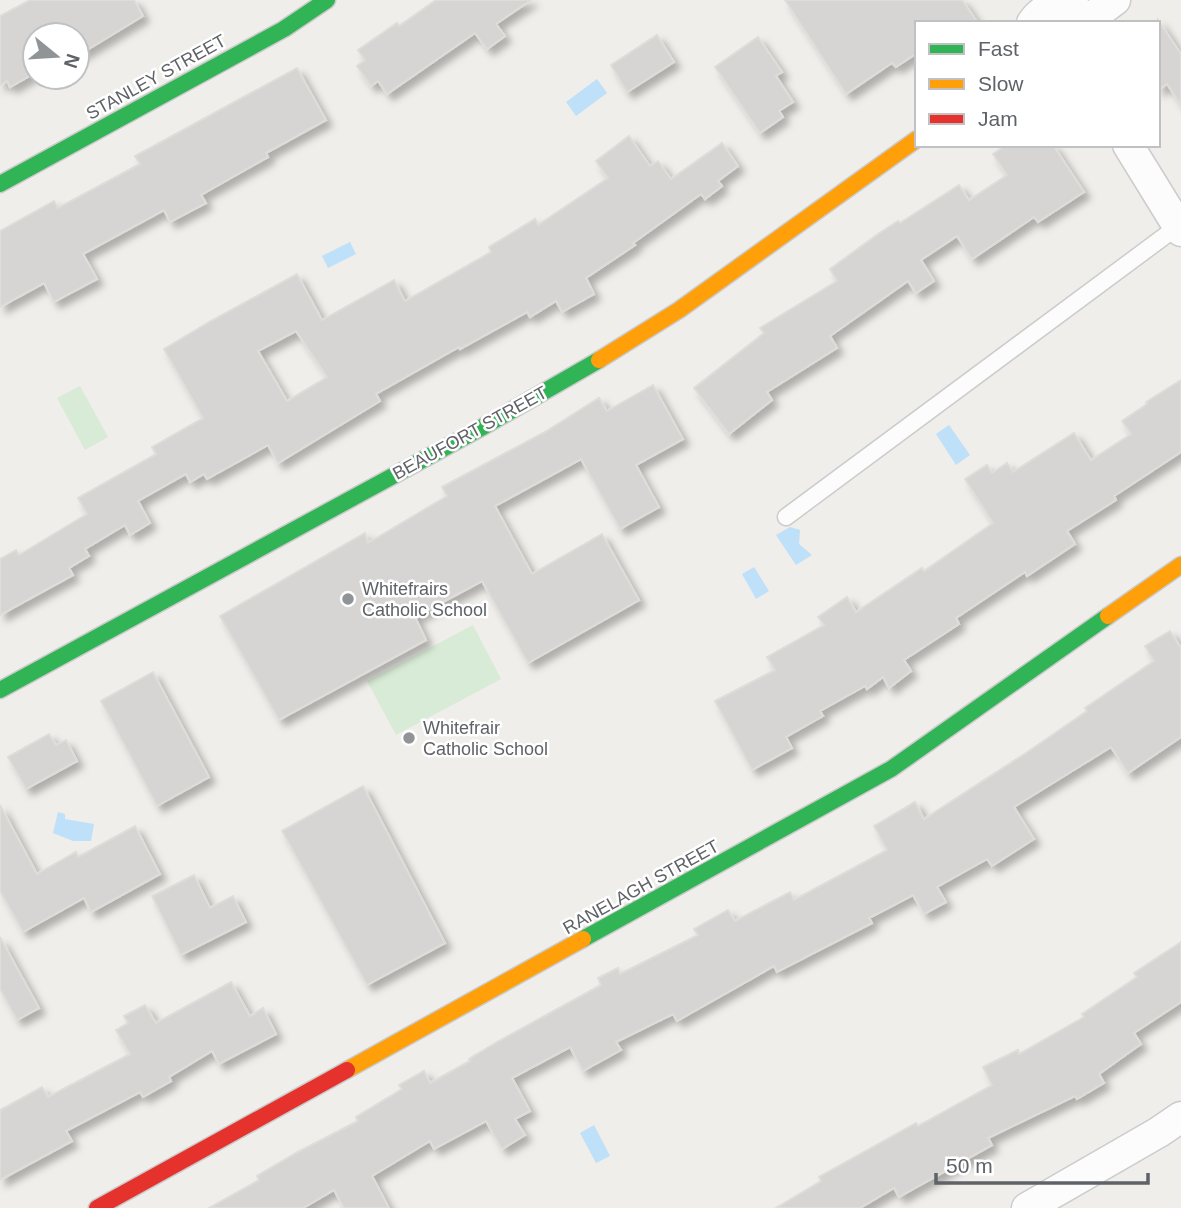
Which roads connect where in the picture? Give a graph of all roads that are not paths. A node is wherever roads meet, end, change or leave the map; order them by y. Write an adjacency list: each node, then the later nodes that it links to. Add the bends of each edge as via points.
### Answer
1 (327, 0): 7 (street, STANLEY STREET, via 284,29)
2 (1115, 0): 4 (street)
3 (1039, 10): 4 (street, via 1068,5)
4 (1089, 21)
5 (915, 140): 11 (street, BEAUFORT STREET, via 627,344)
6 (1129, 147): 8 (street)
7 (0, 184)
8 (1180, 227): 9 (lane)
9 (786, 517)
10 (1181, 565): 13 (street, RANELAGH STREET, via 891,769)
11 (0, 691)
12 (1181, 1117): 14 (street)
13 (97, 1208)
14 (1027, 1208)

